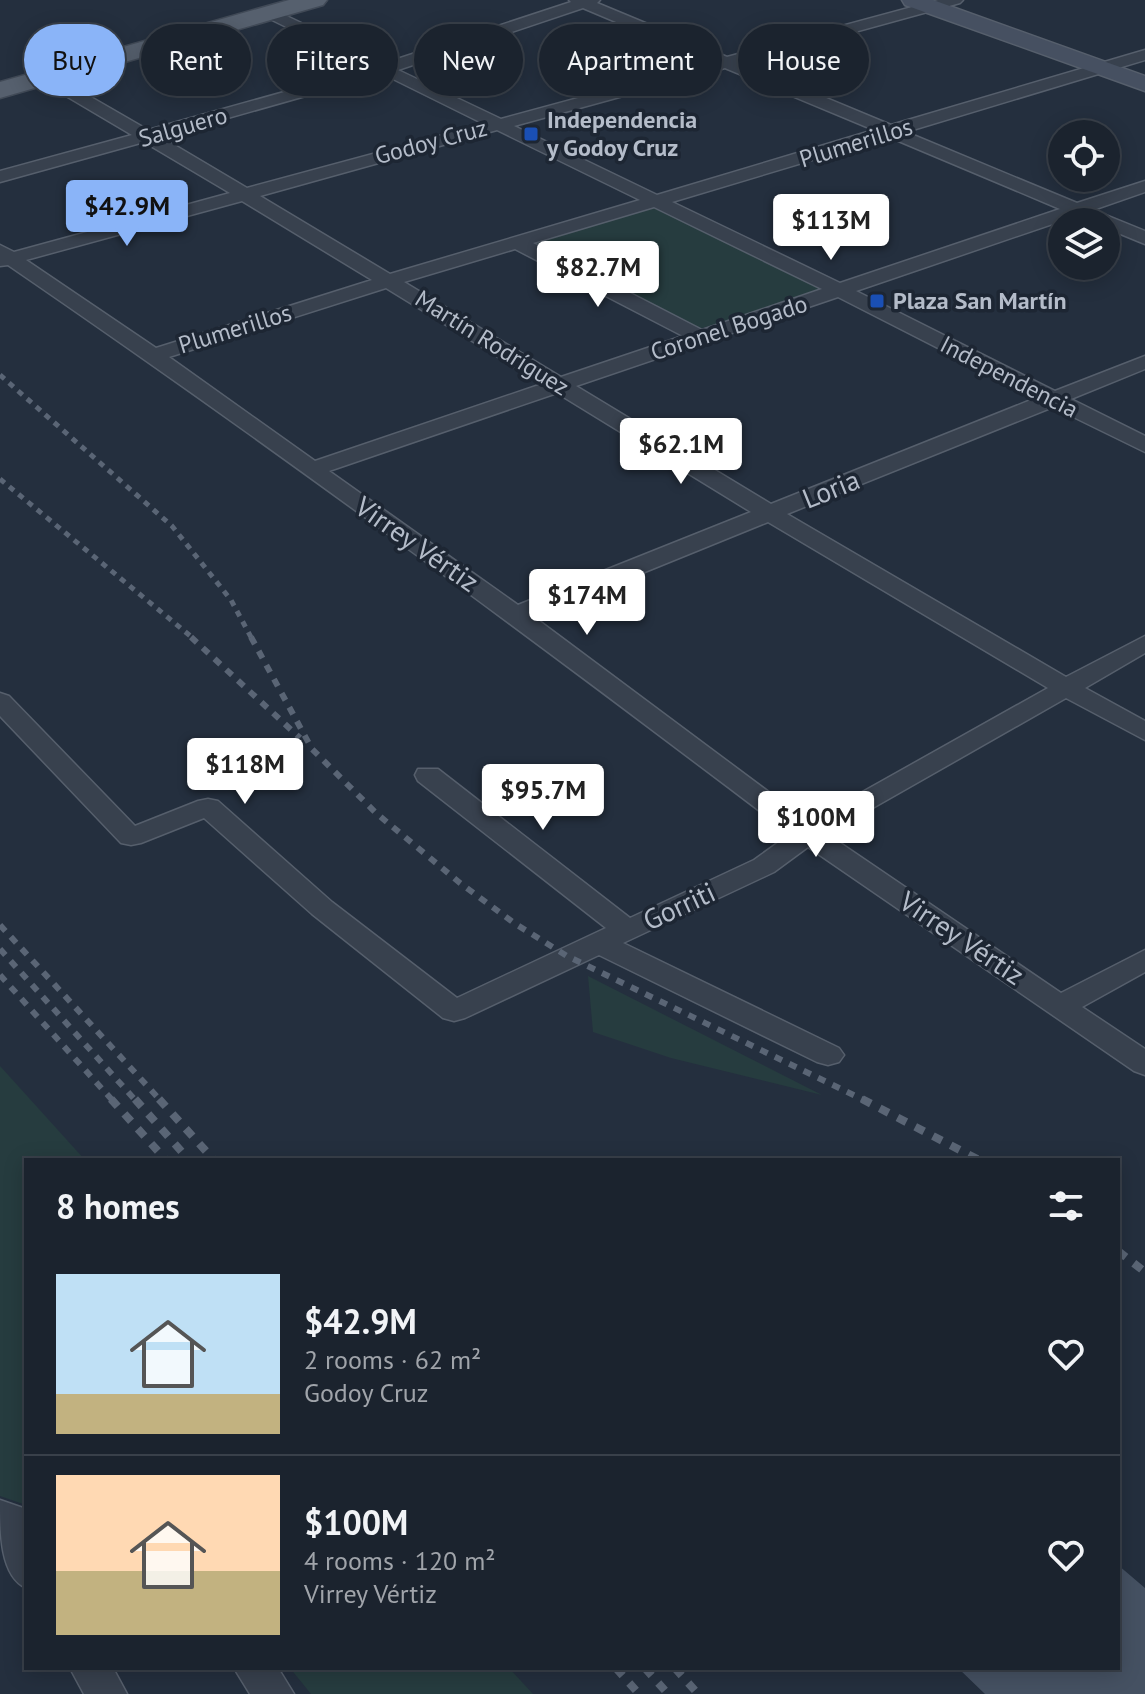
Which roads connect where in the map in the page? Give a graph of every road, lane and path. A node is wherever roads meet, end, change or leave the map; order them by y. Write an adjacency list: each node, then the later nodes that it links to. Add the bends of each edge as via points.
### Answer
1 (315, 0): 5 (main road)
2 (955, 0): 4 (street, Godoy Cruz)
3 (584, 1): 9 (street); 10 (street, Salguero)
4 (922, 3): 9 (street, Godoy Cruz); 11 (street)
5 (269, 13): 6 (street, Independencia); 7 (main road)
6 (292, 24)
7 (125, 54)
8 (1145, 55): 11 (street, Plumerillos)
9 (724, 63): 18 (street, Godoy Cruz); 19 (street)
10 (398, 64)
11 (1103, 68): 14 (street); 19 (street, Plumerillos)
12 (398, 76): 18 (street, Independencia)
13 (24, 83): 15 (main road)
14 (1145, 84)
15 (0, 90)
16 (78, 96): 20 (street, Martín Rodríguez)
17 (291, 96): 20 (street, Salguero)
18 (495, 124): 23 (street, Godoy Cruz); 24 (street, Independencia)
19 (891, 132): 24 (street, Plumerillos); 25 (street)
20 (150, 137): 21 (street, Salguero); 23 (street, Martín Rodríguez)
21 (0, 177)
22 (1145, 186): 26 (street, Coronel Bogado)
23 (243, 194): 31 (street, Godoy Cruz); 32 (street, Martín Rodríguez)
24 (657, 202): 30 (street, Plumerillos); 33 (street, Independencia)
25 (1074, 208)
26 (1079, 208)
27 (1048, 219): 33 (street, Coronel Bogado)
28 (1120, 227): 29 (street)
29 (1145, 238)
30 (518, 243): 32 (street, Plumerillos); 34 (street)
31 (4, 257): 35 (street, Virrey Vértiz)
32 (391, 280): 35 (street, Plumerillos); 37 (street, Martín Rodríguez)
33 (841, 291): 34 (street, Coronel Bogado); 38 (street, Independencia)
34 (698, 336): 37 (street, Coronel Bogado)
35 (153, 355): 40 (street, Virrey Vértiz)
36 (1145, 362): 38 (street, Loria)
37 (559, 385): 40 (street, Coronel Bogado); 41 (street, Martín Rodríguez)
38 (1053, 399): 39 (street, Independencia); 41 (street, Loria)
39 (1145, 445)
40 (312, 469): 42 (street, Virrey Vértiz)
41 (771, 513): 42 (street, Loria); 44 (street, Martín Rodríguez)
42 (516, 615): 48 (street, Virrey Vértiz)
43 (1145, 643): 44 (street, Gorriti)
44 (1066, 688): 46 (street, Martín Rodríguez); 48 (street, Gorriti)
45 (0, 701): 50 (street, Gorriti, via 131,837 208,807 322,908 454,1011)
46 (1145, 732)
47 (428, 775): 49 (street)
48 (808, 834): 49 (street, Gorriti, via 764,866); 52 (street, Virrey Vértiz)
49 (627, 930): 50 (street, Gorriti)
50 (599, 943): 53 (street)
51 (1145, 960): 52 (street)
52 (1062, 1005): 54 (street, Virrey Vértiz)
53 (828, 1055)
54 (1145, 1064)
55 (0, 1516): 56 (street)
56 (24, 1524)
57 (0, 1533): 58 (street)
58 (24, 1569)
59 (91, 1670): 61 (street)
60 (256, 1670): 62 (street)
61 (107, 1694)
62 (274, 1694)

